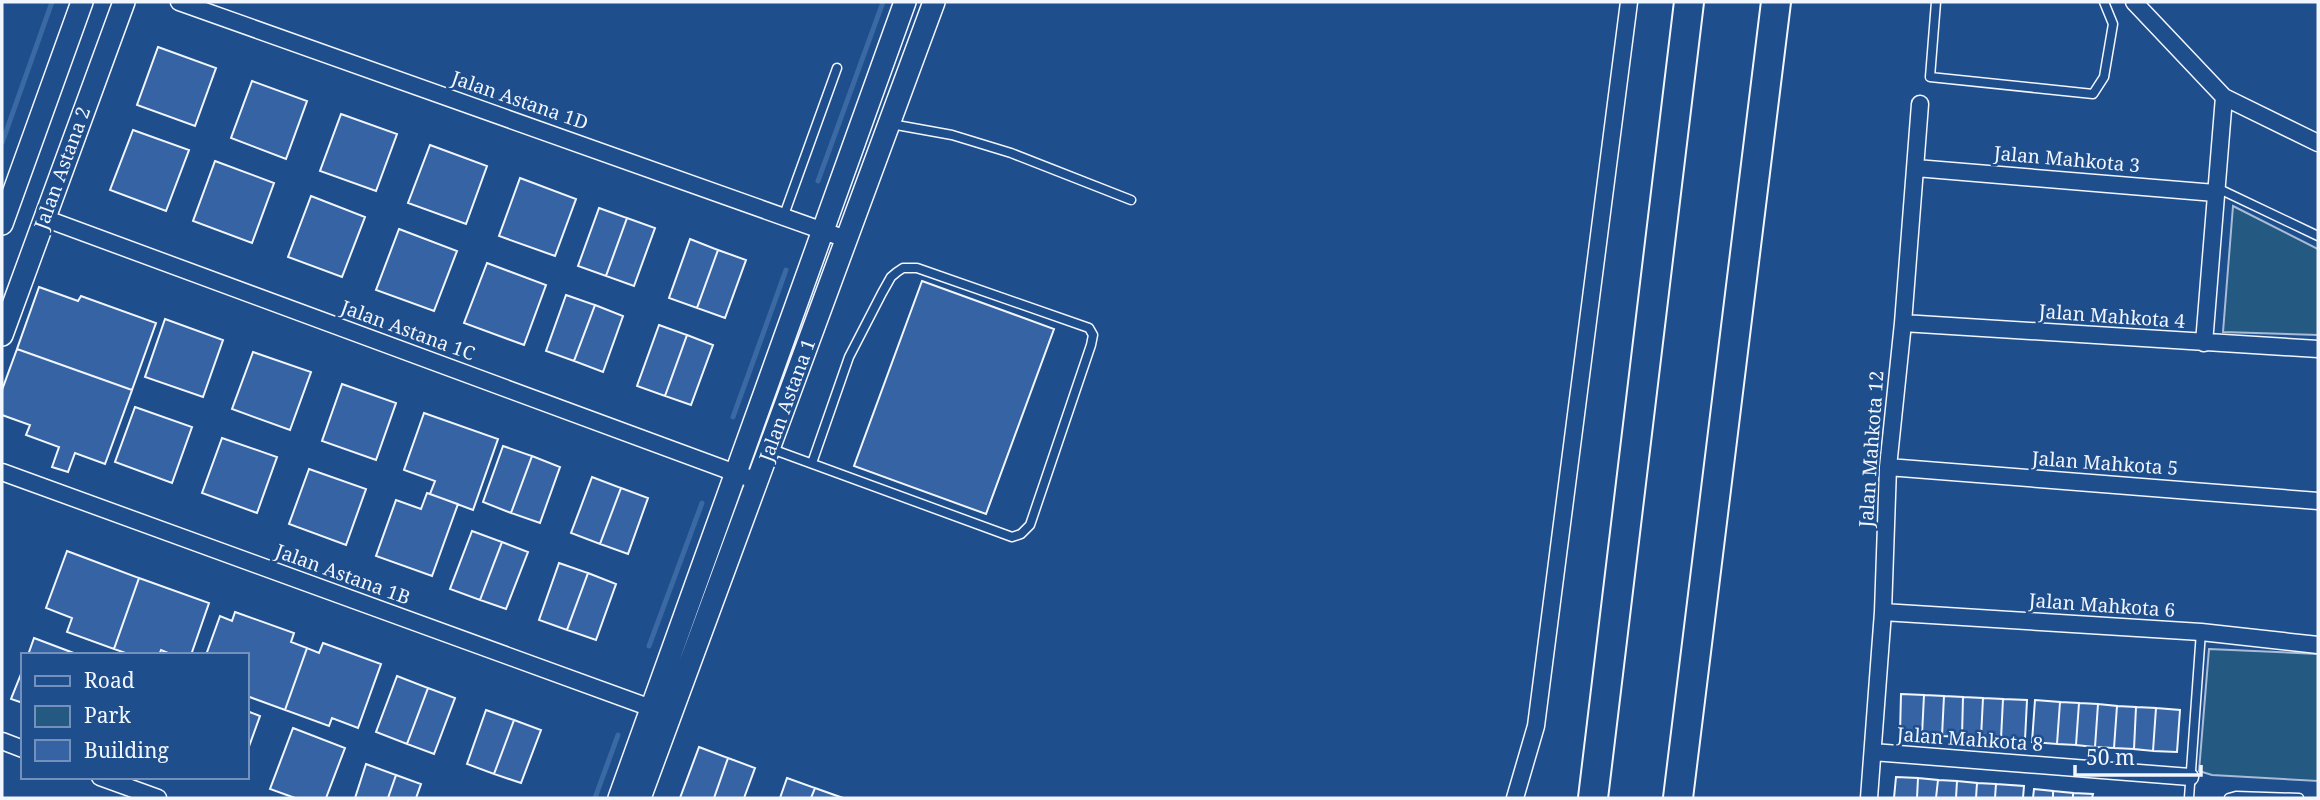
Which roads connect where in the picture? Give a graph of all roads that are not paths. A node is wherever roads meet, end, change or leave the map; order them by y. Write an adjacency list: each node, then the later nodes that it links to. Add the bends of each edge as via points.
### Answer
1 (82, 2): 21 (street, Jalan Astana 2)
2 (124, 2): 22 (street, Jalan Astana 2)
3 (179, 2): 20 (street, Jalan Astana 1D)
4 (905, 2): 23 (street, Jalan Astana 1)
5 (934, 2): 15 (street, Jalan Astana 1)
6 (1629, 2): 49 (street, via 1536,726)
7 (1689, 2): 50 (highway)
8 (1776, 2): 51 (highway)
9 (1936, 2): 10 (lane, via 1930,77 2093,94 2104,77 2113,24)
10 (2104, 2)
11 (2134, 2): 13 (street)
12 (837, 68): 20 (lane)
13 (2224, 97): 16 (street); 18 (street)
14 (1920, 104): 17 (street, Jalan Mahkota 12)
15 (888, 124): 19 (lane, via 953,135 1011,152); 25 (street, Jalan Astana 1)
16 (2318, 144)
17 (1916, 168): 18 (street, Jalan Mahkota 3); 26 (street, Jalan Mahkota 12)
18 (2215, 190): 24 (lane); 28 (street)
19 (1131, 200)
20 (784, 215): 23 (street, Jalan Astana 1D)
21 (3, 216)
22 (44, 218): 27 (street, Jalan Astana 2); 33 (street, Jalan Astana 1C)
23 (823, 230): 25 (street, Jalan Astana 1D); 33 (street, Jalan Astana 1)
24 (2318, 236)
25 (846, 239): 30 (street, Jalan Astana 1)
26 (1903, 323): 28 (street, Jalan Mahkota 4); 32 (street, Jalan Mahkota 12)
27 (2, 335)
28 (2204, 343): 29 (street, Jalan Mahkota 4)
29 (2318, 348)
30 (769, 448): 31 (lane); 35 (street, Jalan Astana 1)
31 (812, 463): 31 (lane, via 849,357 891,277 903,268 917,268 1089,328 1093,335 1030,525 1021,534 1012,537)
32 (1888, 467): 36 (street, Jalan Mahkota 5); 37 (street, Jalan Mahkota 12)
33 (736, 473): 35 (street, Jalan Astana 1C); 40 (street, Jalan Astana 1)
34 (2, 474): 40 (street, Jalan Astana 1B)
35 (757, 481): 40 (street, Jalan Astana 1)
36 (2318, 501)
37 (1883, 612): 38 (street, Jalan Mahkota 6); 43 (street, Jalan Mahkota 12)
38 (2201, 632): 39 (street, Jalan Mahkota 6); 44 (lane)
39 (2318, 645)
40 (661, 712): 47 (street, Jalan Astana 1); 48 (street, Jalan Astana 1)
41 (2, 741): 42 (street)
42 (21, 748)
43 (1873, 752): 44 (street, Jalan Mahkota 8); 52 (street, Jalan Mahkota 12)
44 (2190, 777): 53 (lane)
45 (106, 779): 46 (street)
46 (158, 798)
47 (619, 798)
48 (640, 798)
49 (1516, 798)
50 (1593, 798)
51 (1678, 798)
52 (1869, 798)
53 (2189, 798)
54 (2229, 798): 55 (lane)
55 (2299, 798)

